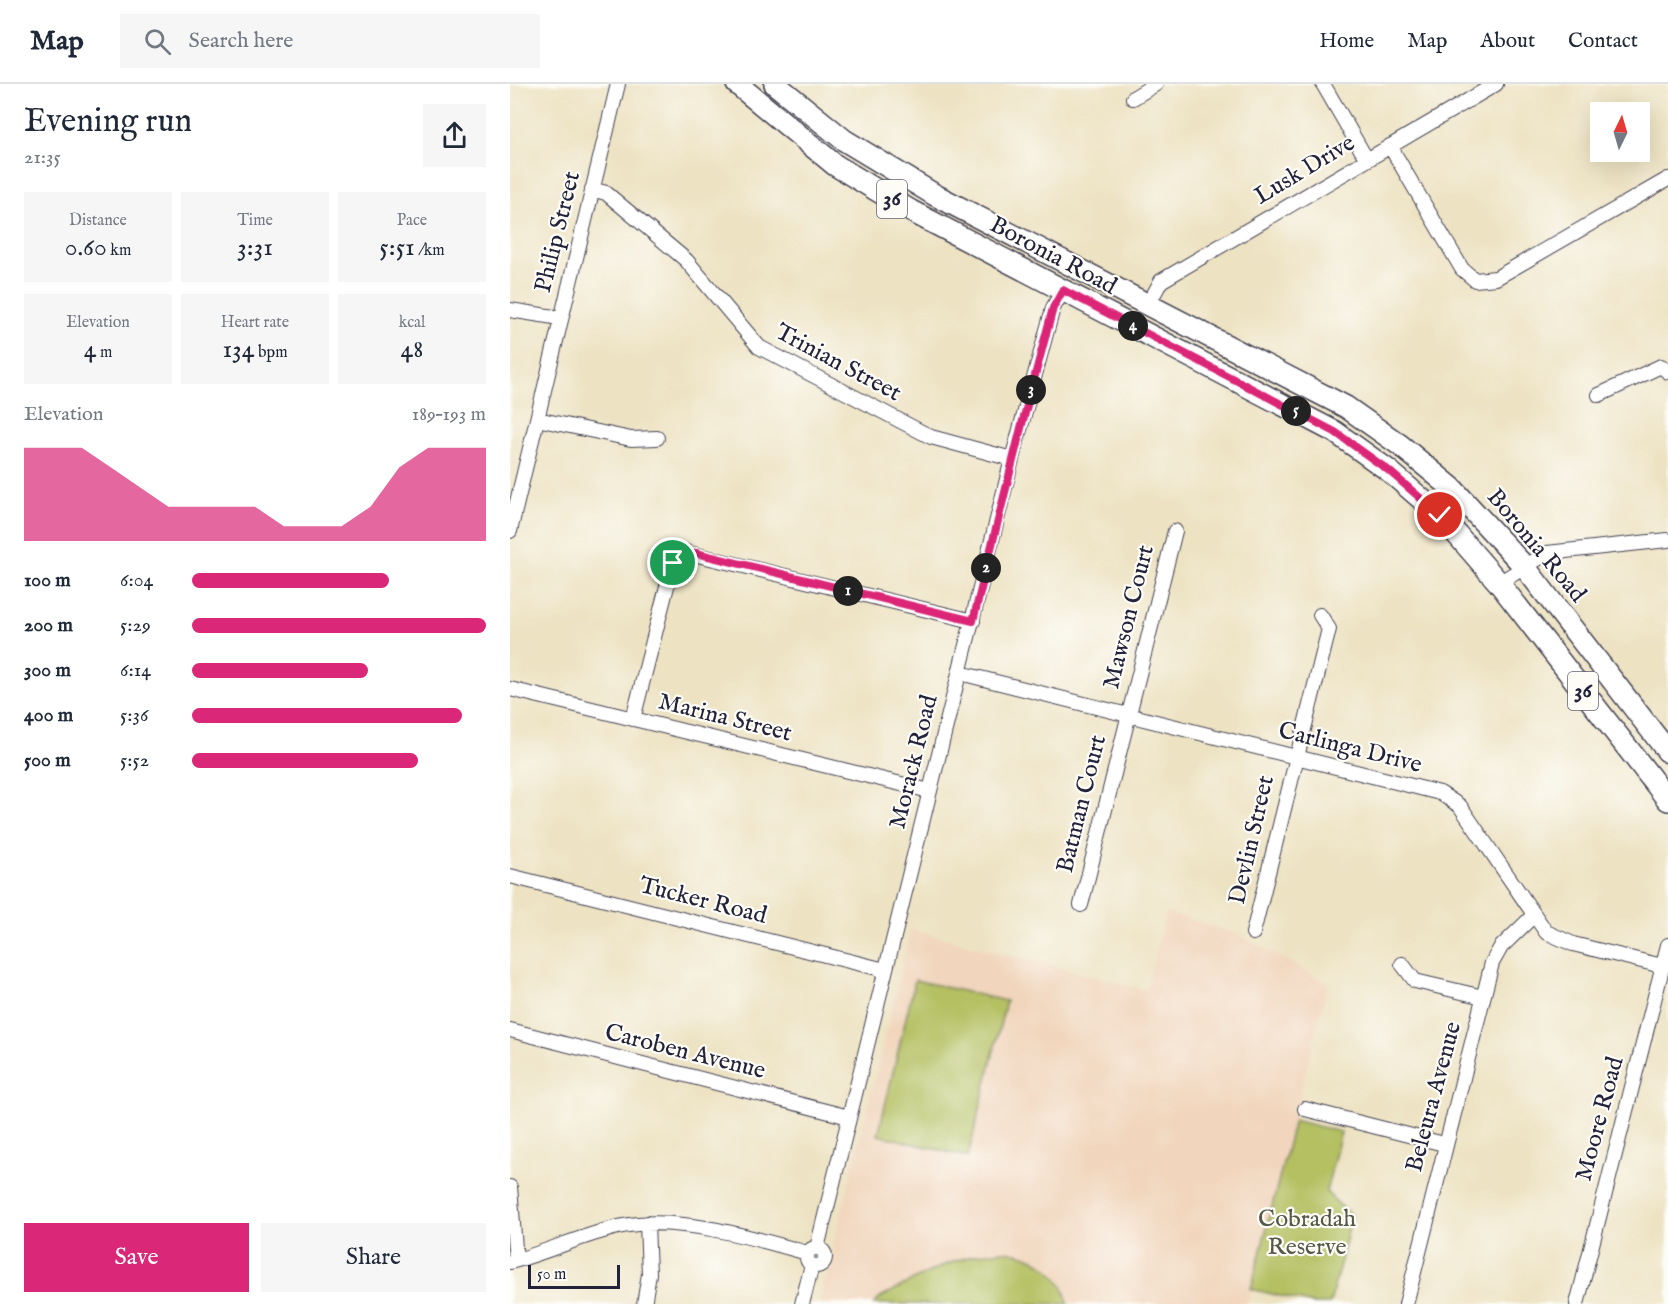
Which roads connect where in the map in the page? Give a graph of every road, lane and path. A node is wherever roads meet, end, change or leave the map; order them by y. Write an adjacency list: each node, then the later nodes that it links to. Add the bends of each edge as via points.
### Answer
1 (618, 84): 11 (street, Philip Street)
2 (737, 84): 13 (main road, Boronia Road / 36, via 835,165 911,211)
3 (774, 84): 12 (main road, Boronia Road / 36, via 844,140 935,195)
4 (1156, 84): 7 (street)
5 (1323, 84): 9 (street)
6 (1496, 84): 8 (street, Lusk Drive)
7 (1133, 98)
8 (1390, 146): 9 (street, Lusk Drive); 10 (street, via 1462,269 1475,280 1496,278)
9 (1366, 160): 14 (street, Lusk Drive, via 1161,281)
10 (1668, 179)
11 (592, 189): 16 (street, Philip Street); 22 (street, Trinian Street, via 606,193 686,260 759,347 931,437)
12 (1077, 267): 13 (main road); 14 (main road, Boronia Road / 36)
13 (1063, 290): 17 (main road, Boronia Road / 36); 22 (street, Morack Road, via 1053,308)
14 (1148, 305): 17 (main road); 26 (main road, Boronia Road / 36, via 1346,407 1452,488)
15 (512, 311): 16 (street)
16 (559, 323): 20 (street, Philip Street)
17 (1137, 328): 27 (main road, Boronia Road / 36, via 1335,432 1388,470 1440,515)
18 (1668, 372): 19 (street, via 1661,366)
19 (1599, 395)
20 (537, 419): 21 (street, via 631,439); 23 (street, Philip Street)
21 (657, 438)
22 (1012, 459): 29 (street, Morack Road)
23 (510, 531)
24 (1175, 531): 32 (street, Mawson Court)
25 (1668, 540): 26 (street, via 1564,549 1546,553)
26 (1524, 566): 27 (street); 34 (main road, Boronia Road / 36)
27 (1499, 583): 37 (main road, Boronia Road / 36)
28 (1320, 615): 35 (street, Devlin Street, via 1329,629)
29 (973, 621): 30 (street, Morack Road); 33 (street, via 685,552 673,563)
30 (960, 673): 32 (street, Carlinga Drive); 36 (street, Morack Road)
31 (510, 689): 33 (street, Marina Street)
32 (1128, 714): 35 (street, Carlinga Drive); 39 (street, Batman Court)
33 (633, 719): 36 (street, Marina Street)
34 (1668, 752)
35 (1295, 757): 40 (street, Carlinga Drive, via 1440,793 1460,807); 41 (street, Devlin Street)
36 (930, 791): 45 (street, Morack Road)
37 (1668, 800)
38 (510, 876): 45 (street, Tucker Road)
39 (1081, 905)
40 (1533, 916): 44 (street, Carlinga Drive, via 1557,939); 46 (street, Beleura Avenue, via 1501,947 1492,963)
41 (1253, 933)
42 (1668, 945): 44 (street, Moore Road)
43 (1402, 964): 46 (street, via 1415,981)
44 (1662, 966): 58 (street, Moore Road)
45 (885, 970): 49 (street, Morack Road)
46 (1483, 998): 50 (street, Beleura Avenue)
47 (510, 1030): 49 (street, Caroben Avenue)
48 (1305, 1109): 50 (street)
49 (849, 1117): 53 (street, Morack Road)
50 (1444, 1144): 57 (street, Beleura Avenue)
51 (510, 1187): 54 (street)
52 (647, 1223): 53 (street, via 687,1225); 54 (street, via 602,1231); 55 (street, via 649,1274)
53 (812, 1256): 56 (street, Morack Road)
54 (513, 1261)
55 (644, 1304)
56 (802, 1304)
57 (1406, 1304)
58 (1577, 1304)

